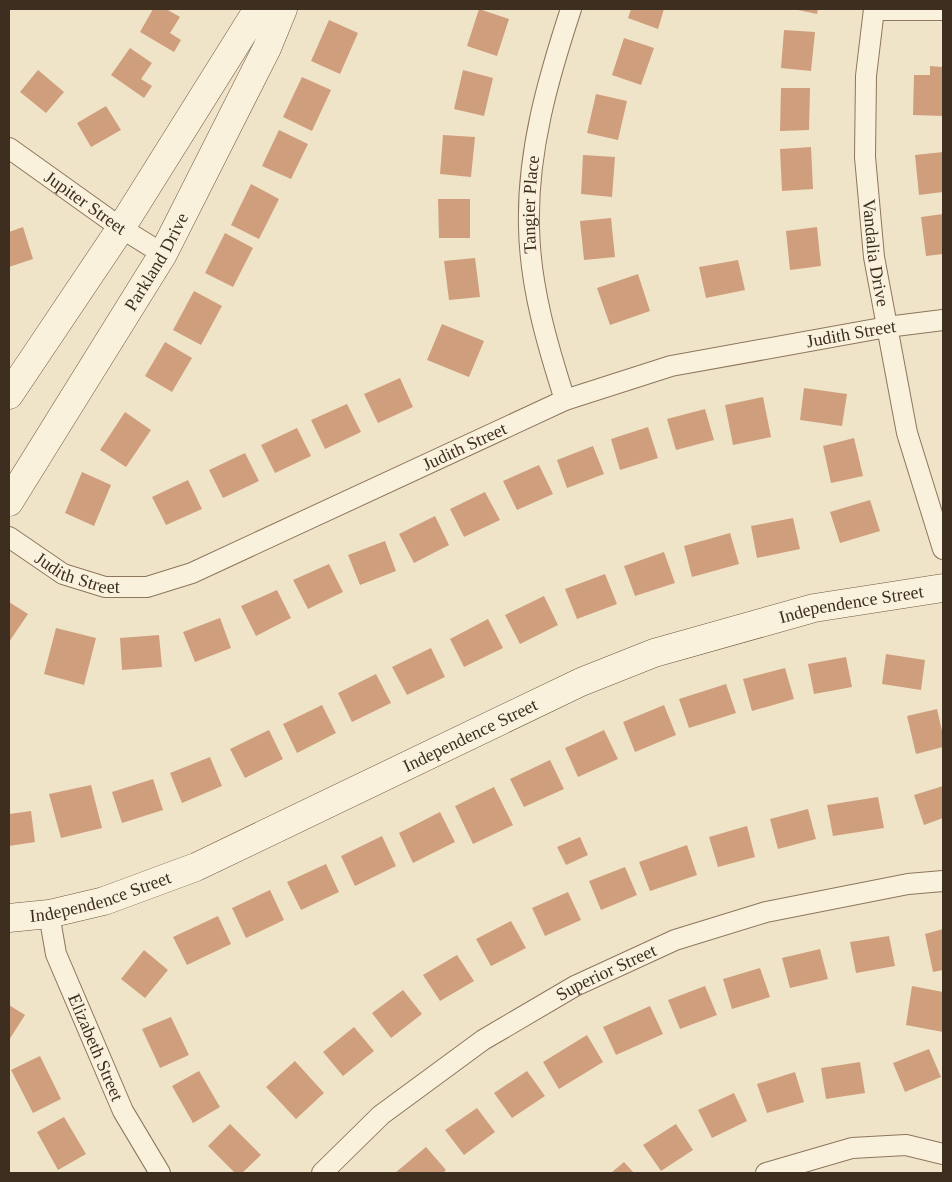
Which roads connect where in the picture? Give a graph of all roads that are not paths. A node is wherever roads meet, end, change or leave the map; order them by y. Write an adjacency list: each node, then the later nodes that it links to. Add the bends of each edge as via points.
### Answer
1 (258, 9): 7 (street)
2 (283, 9): 8 (street, Parkland Drive, via 267,48)
3 (571, 9): 12 (street, Tangier Place, via 550,73 532,161 529,227 535,288 549,352)
4 (874, 9): 5 (street); 10 (street, Vandalia Drive, via 866,76 865,157 874,257)
5 (943, 10)
6 (9, 148): 7 (street, Jupiter Street)
7 (121, 228): 8 (street, Jupiter Street); 11 (street)
8 (163, 254): 13 (street, Parkland Drive)
9 (943, 320): 10 (street, Judith Street)
10 (887, 327): 12 (street, Judith Street, via 671,366); 15 (street, Vandalia Drive, via 907,433)
11 (9, 395)
12 (565, 400): 14 (street, Judith Street, via 192,573 147,587 105,587 63,574)
13 (9, 502)
14 (9, 537)
15 (943, 549)
16 (943, 588): 18 (street, Independence Street, via 814,608 654,653 581,682 196,867 104,901)
17 (943, 881): 22 (street, Superior Street, via 908,884 766,912 675,940 575,986 483,1040 382,1115)
18 (49, 914): 19 (street, Independence Street); 21 (street, Elizabeth Street, via 56,954 123,1111)
19 (9, 918)
20 (943, 1154): 23 (street, via 906,1145 852,1148)
21 (160, 1173)
22 (322, 1173)
23 (766, 1173)

